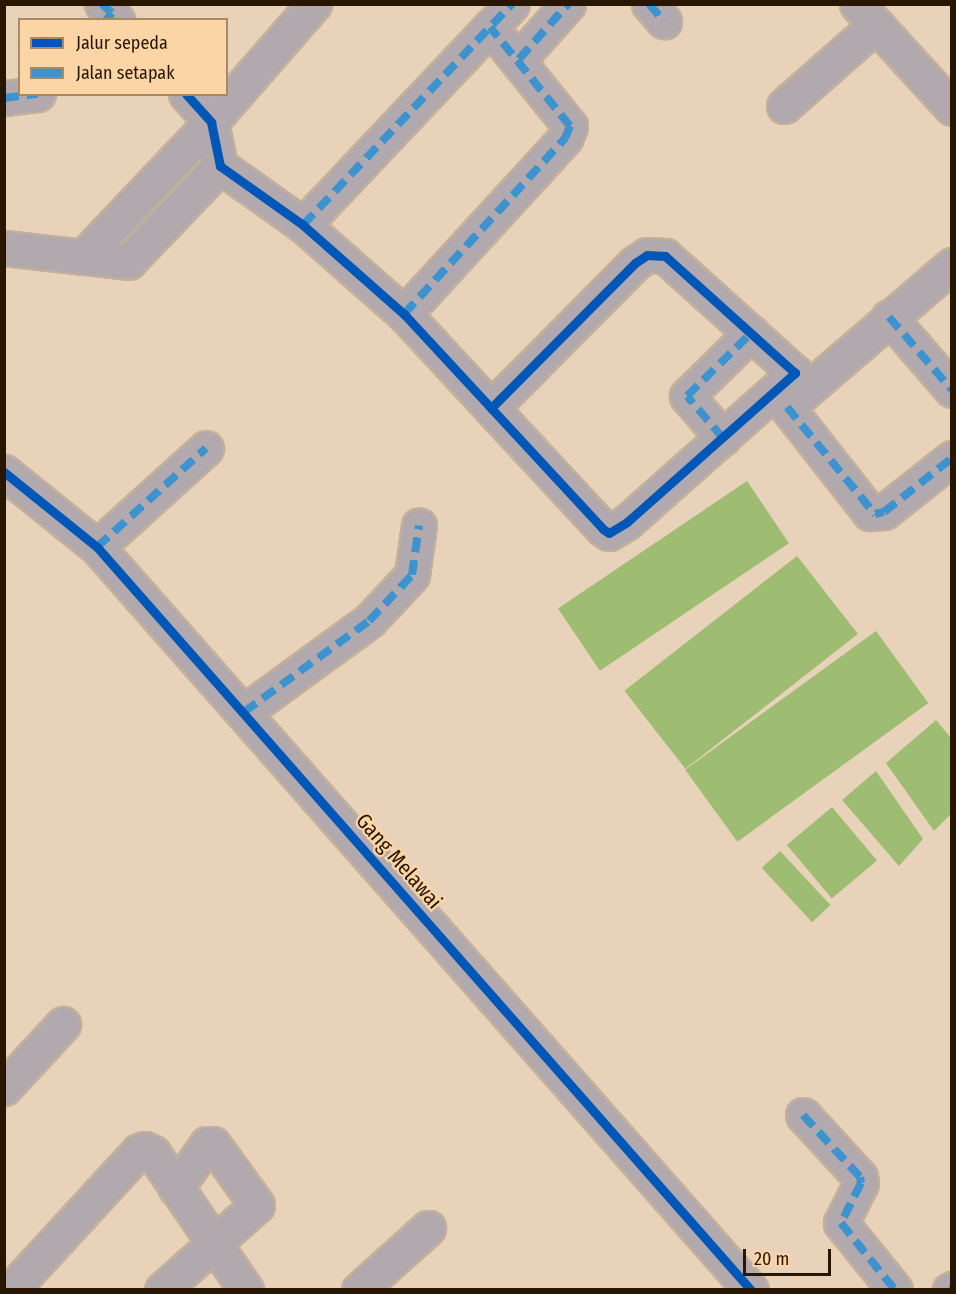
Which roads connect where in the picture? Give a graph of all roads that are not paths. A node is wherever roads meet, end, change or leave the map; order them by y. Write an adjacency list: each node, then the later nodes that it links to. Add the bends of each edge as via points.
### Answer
1 (314, 4): 11 (street)
2 (568, 4): 5 (street)
3 (866, 15): 9 (street); 10 (street)
4 (501, 16): 5 (street); 13 (street)
5 (519, 59): 17 (street, via 566,118 570,126 565,138)
6 (21, 96): 8 (street)
7 (188, 96): 11 (street)
8 (4, 98)
9 (784, 106)
10 (951, 108)
11 (211, 122): 12 (street); 15 (street)
12 (220, 166): 13 (street); 15 (street, via 134,260 121,263)
13 (303, 225): 17 (street)
14 (4, 248): 15 (street)
15 (83, 257)
16 (951, 265): 18 (street)
17 (404, 314): 22 (street)
18 (890, 317): 20 (street); 21 (street)
19 (751, 333): 21 (street, via 793,368); 22 (street, via 665,256 647,255 634,263); 23 (street, via 687,396)
20 (951, 390)
21 (781, 399): 23 (street); 25 (street, via 874,514 884,512)
22 (491, 408): 23 (street, via 609,533 627,522)
23 (723, 438)
24 (206, 448): 28 (street)
25 (951, 458)
26 (4, 472): 28 (street, Gang Melawai)
27 (419, 525): 29 (street, via 412,575 383,606 332,650)
28 (97, 547): 29 (street, Gang Melawai)
29 (244, 712): 40 (street, Gang Melawai)
30 (63, 1024): 31 (street)
31 (4, 1088)
32 (803, 1115): 41 (street, via 860,1177 861,1183 841,1223)
33 (176, 1188): 35 (street); 35 (street, via 207,1144 213,1144 257,1203); 36 (street, via 153,1153 139,1151)
34 (428, 1228): 39 (street)
35 (212, 1241): 37 (street); 38 (street)
36 (10, 1290)
37 (162, 1290)
38 (246, 1290)
39 (359, 1290)
40 (751, 1290)
41 (895, 1290)

